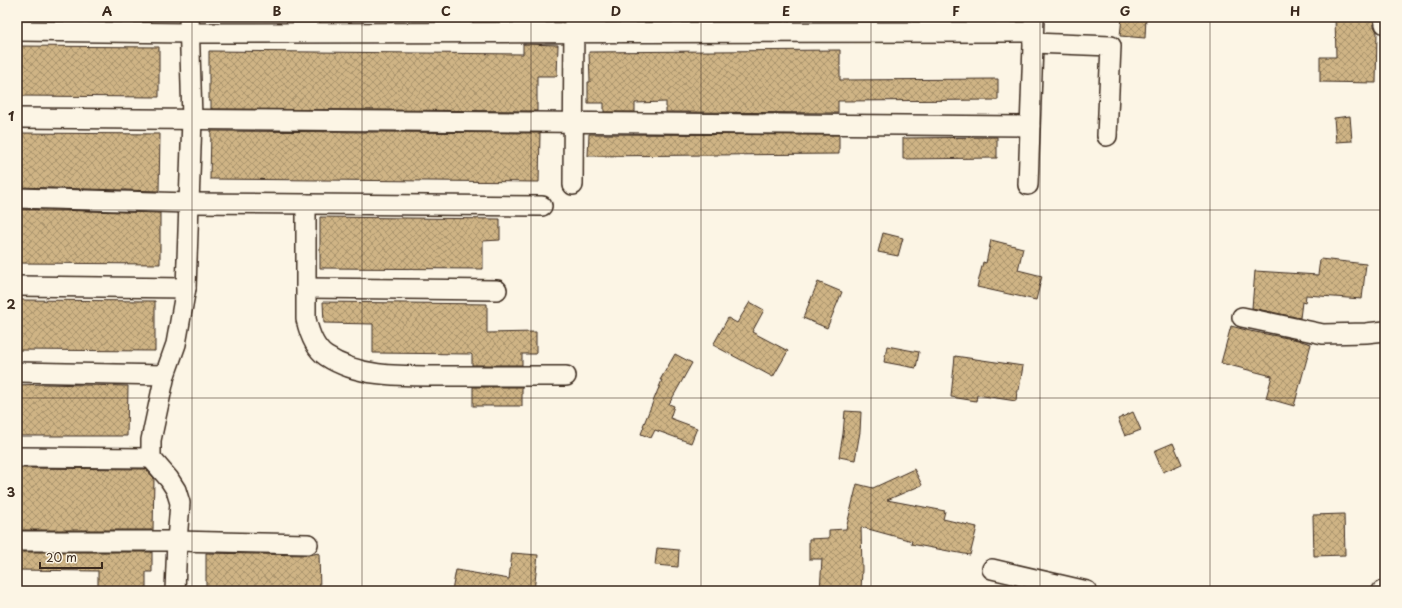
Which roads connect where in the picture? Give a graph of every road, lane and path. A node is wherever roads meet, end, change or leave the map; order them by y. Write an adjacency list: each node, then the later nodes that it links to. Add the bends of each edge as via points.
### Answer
1 (1384, 17): 2 (street)
2 (1385, 24)
3 (189, 25): 4 (street); 5 (street); 8 (street)
4 (574, 25): 6 (street); 9 (street)
5 (17, 31)
6 (1033, 31): 10 (street); 11 (street, via 1111,46)
7 (17, 118): 8 (street)
8 (192, 119): 9 (street); 15 (street)
9 (574, 122): 10 (street); 12 (street)
10 (1030, 126): 13 (street)
11 (1107, 136)
12 (573, 185)
13 (1028, 185)
14 (17, 198): 15 (street)
15 (189, 203): 16 (street); 19 (street)
16 (306, 204): 17 (street); 20 (street)
17 (542, 206)
18 (17, 286): 19 (street)
19 (186, 288): 25 (street, via 176,344)
20 (306, 288): 21 (street); 26 (street, via 306,319 316,345 324,355 357,370 391,375)
21 (497, 290)
22 (1242, 317): 23 (street, via 1323,334)
23 (1385, 331)
24 (17, 372): 25 (street)
25 (165, 375): 28 (street, via 151,440)
26 (566, 376)
27 (17, 457): 28 (street)
28 (151, 458): 30 (street, via 176,490 180,503)
29 (17, 541): 30 (street)
30 (177, 541): 31 (street); 33 (street)
31 (308, 544)
32 (992, 569): 34 (street)
33 (175, 591)
34 (1087, 591)

